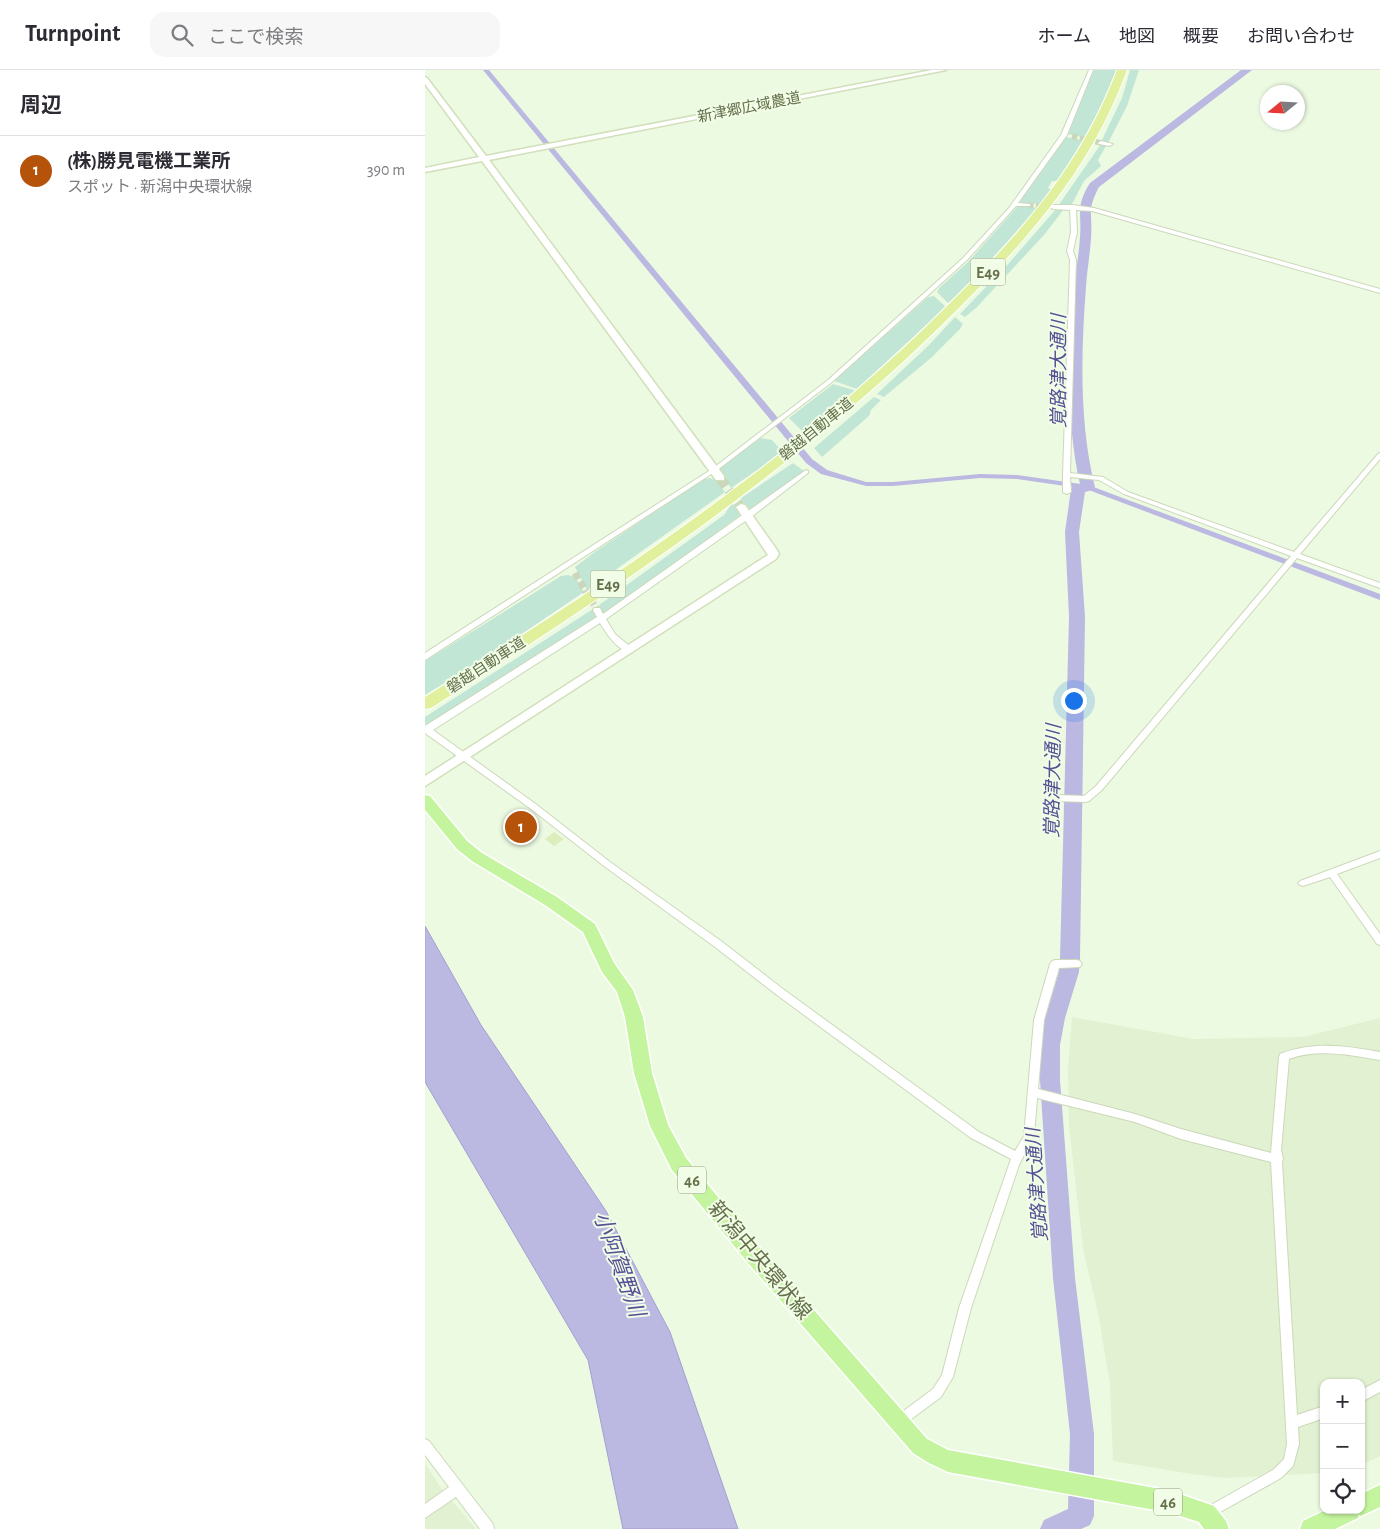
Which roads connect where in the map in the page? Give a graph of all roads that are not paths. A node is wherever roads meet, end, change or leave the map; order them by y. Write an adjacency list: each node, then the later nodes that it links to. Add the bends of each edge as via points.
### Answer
1 (943, 70): 9 (street, 新津郷広域農道)
2 (1091, 70): 5 (street)
3 (1121, 70): 33 (highway, 磐越自動車道 / E49, via 1107,111 1081,157 1030,225 919,341 807,437 674,538 571,610)
4 (425, 79): 9 (street)
5 (1064, 135): 6 (street); 11 (street)
6 (1072, 136)
7 (1101, 143): 8 (street)
8 (1110, 144)
9 (484, 159): 10 (street); 18 (street)
10 (425, 170)
11 (1014, 204): 12 (street); 18 (street, via 965,259 830,381)
12 (1028, 205)
13 (1053, 207): 14 (street)
14 (1075, 208): 15 (street); 20 (street, via 1071,250)
15 (1089, 209): 16 (street)
16 (1380, 291)
17 (1380, 455): 25 (street)
18 (714, 470): 21 (street); 26 (street)
19 (806, 472): 24 (street)
20 (1068, 476): 22 (street); 23 (street)
21 (720, 478)
22 (1096, 478): 25 (street, via 1127,493)
23 (1067, 492)
24 (745, 511): 30 (street); 31 (street, via 772,550 772,557)
25 (1293, 556): 28 (street); 37 (street, via 1099,788 1086,799)
26 (570, 565): 27 (street); 32 (street)
27 (575, 573)
28 (1380, 586)
29 (597, 610): 30 (street)
30 (602, 618): 31 (street, via 612,636); 34 (street)
31 (629, 650): 35 (street)
32 (425, 657)
33 (425, 704)
34 (426, 729): 35 (street)
35 (462, 757): 36 (street); 47 (street, via 975,1135)
36 (425, 782)
37 (1062, 798)
38 (425, 800): 52 (main road, 新潟中央環状線 / 46, via 477,858 551,901 589,928 608,967 625,990 643,1074 657,1117 679,1164)
39 (1380, 854): 40 (street)
40 (1331, 873): 41 (street); 42 (street)
41 (1303, 882)
42 (1380, 941)
43 (1060, 964): 44 (street); 46 (street, via 1055,964 1039,1020)
44 (1077, 964)
45 (1380, 1056): 48 (street, via 1341,1050 1297,1051 1284,1057)
46 (1036, 1093): 47 (street, via 1029,1136); 48 (street)
47 (1018, 1158): 52 (street, via 965,1308 947,1377 937,1393)
48 (1278, 1158): 53 (street)
49 (1380, 1386): 50 (street)
50 (1365, 1394)
51 (1320, 1413): 53 (street)
52 (898, 1422): 60 (main road, 新潟中央環状線 / 46, via 920,1446 948,1461 1171,1502)
53 (1292, 1423): 60 (street, via 1293,1444 1289,1462)
54 (425, 1445): 55 (street)
55 (457, 1489): 58 (street); 61 (street)
56 (1380, 1496): 57 (main road)
57 (1365, 1503)
58 (425, 1512)
59 (1342, 1514): 62 (main road)
60 (1212, 1522)
61 (488, 1529)
62 (1311, 1529)

